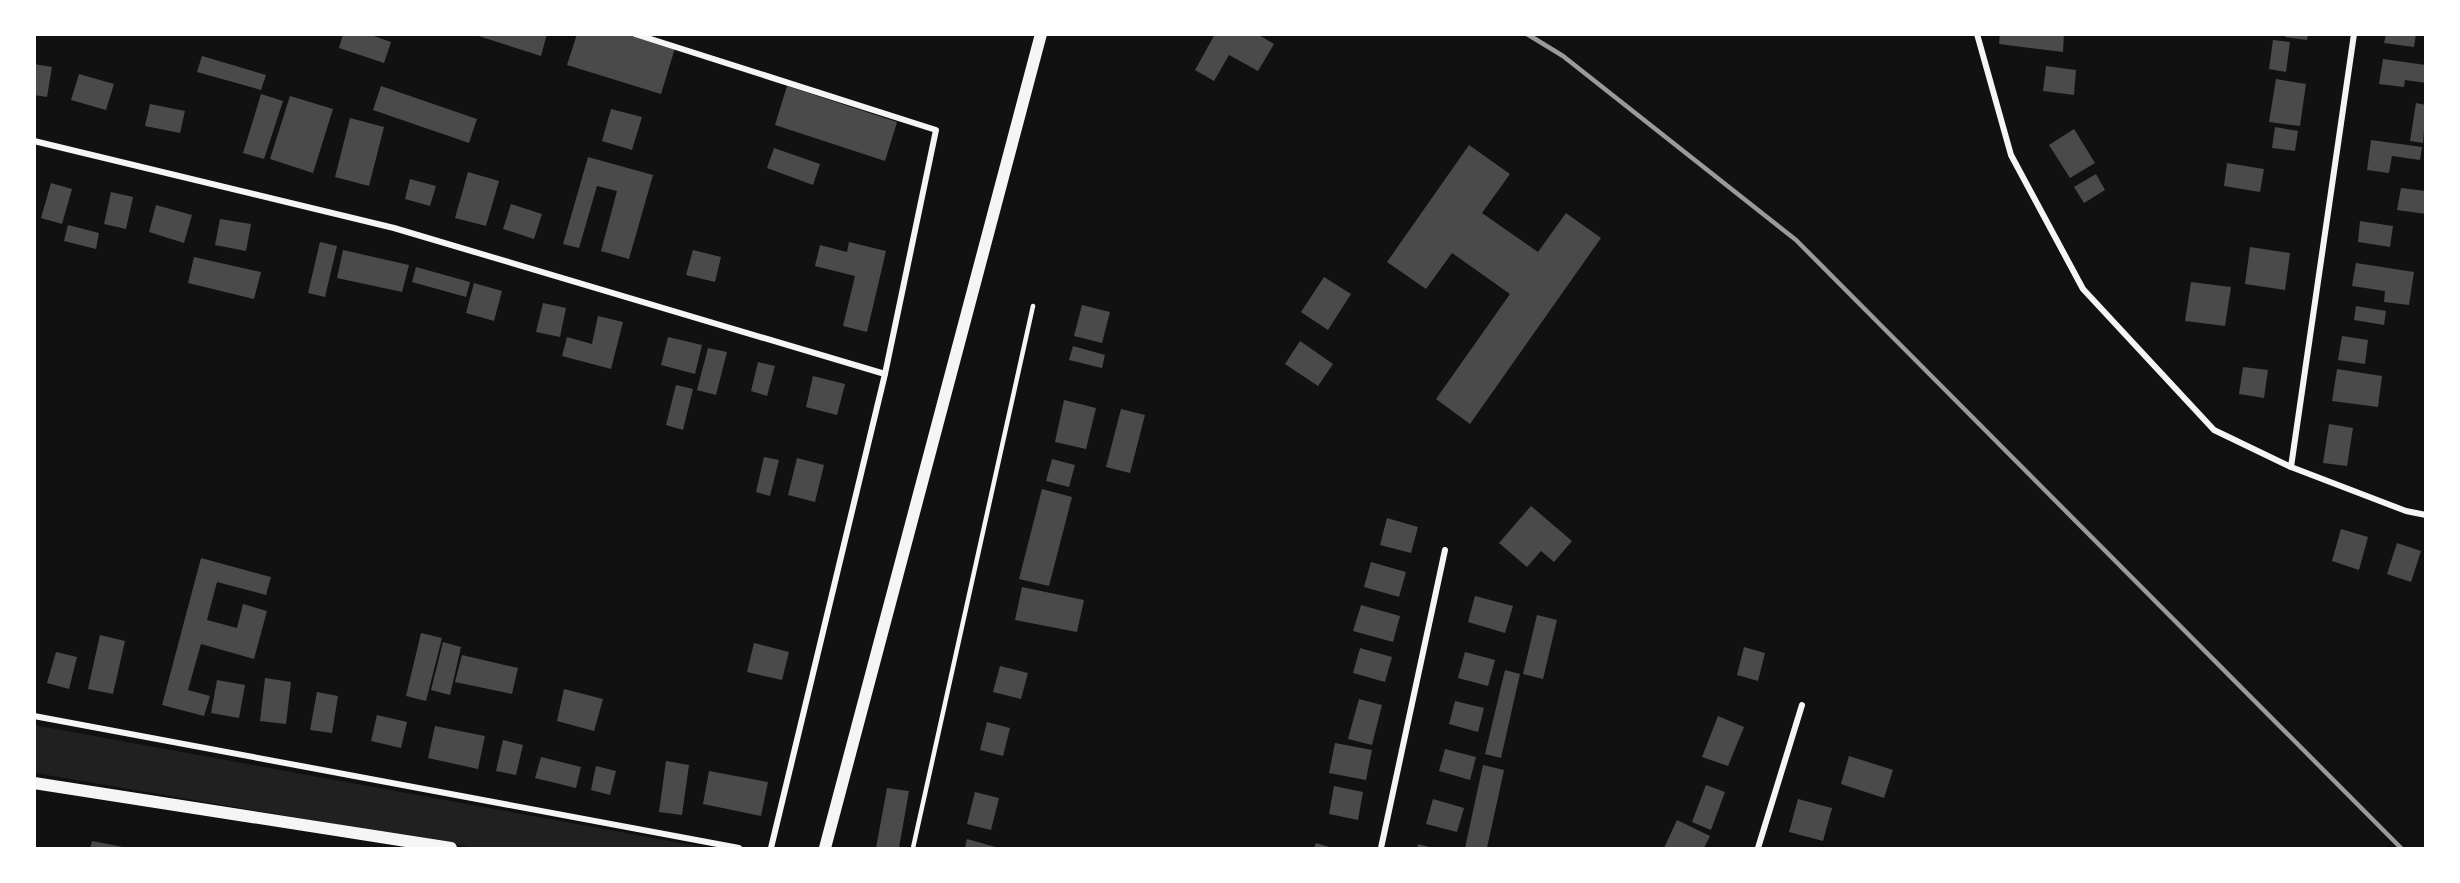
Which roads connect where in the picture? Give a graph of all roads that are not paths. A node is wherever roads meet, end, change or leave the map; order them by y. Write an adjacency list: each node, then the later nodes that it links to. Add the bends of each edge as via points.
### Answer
1 (635, 34): 7 (street, via 936,130)
2 (1041, 34): 18 (main road)
3 (1977, 34): 8 (street, via 2011,155 2083,289 2214,430)
4 (2354, 34): 8 (street)
5 (34, 141): 7 (street, via 394,228)
6 (1033, 306): 19 (lane)
7 (885, 374): 17 (street)
8 (2291, 467): 9 (street)
9 (2426, 515)
10 (1445, 550): 20 (street)
11 (1802, 705): 21 (street)
12 (34, 716): 16 (street)
13 (34, 783): 14 (main road)
14 (438, 847): 15 (main road)
15 (451, 849)
16 (739, 849)
17 (771, 849)
18 (825, 849)
19 (913, 849)
20 (1381, 849)
21 (1758, 849)

